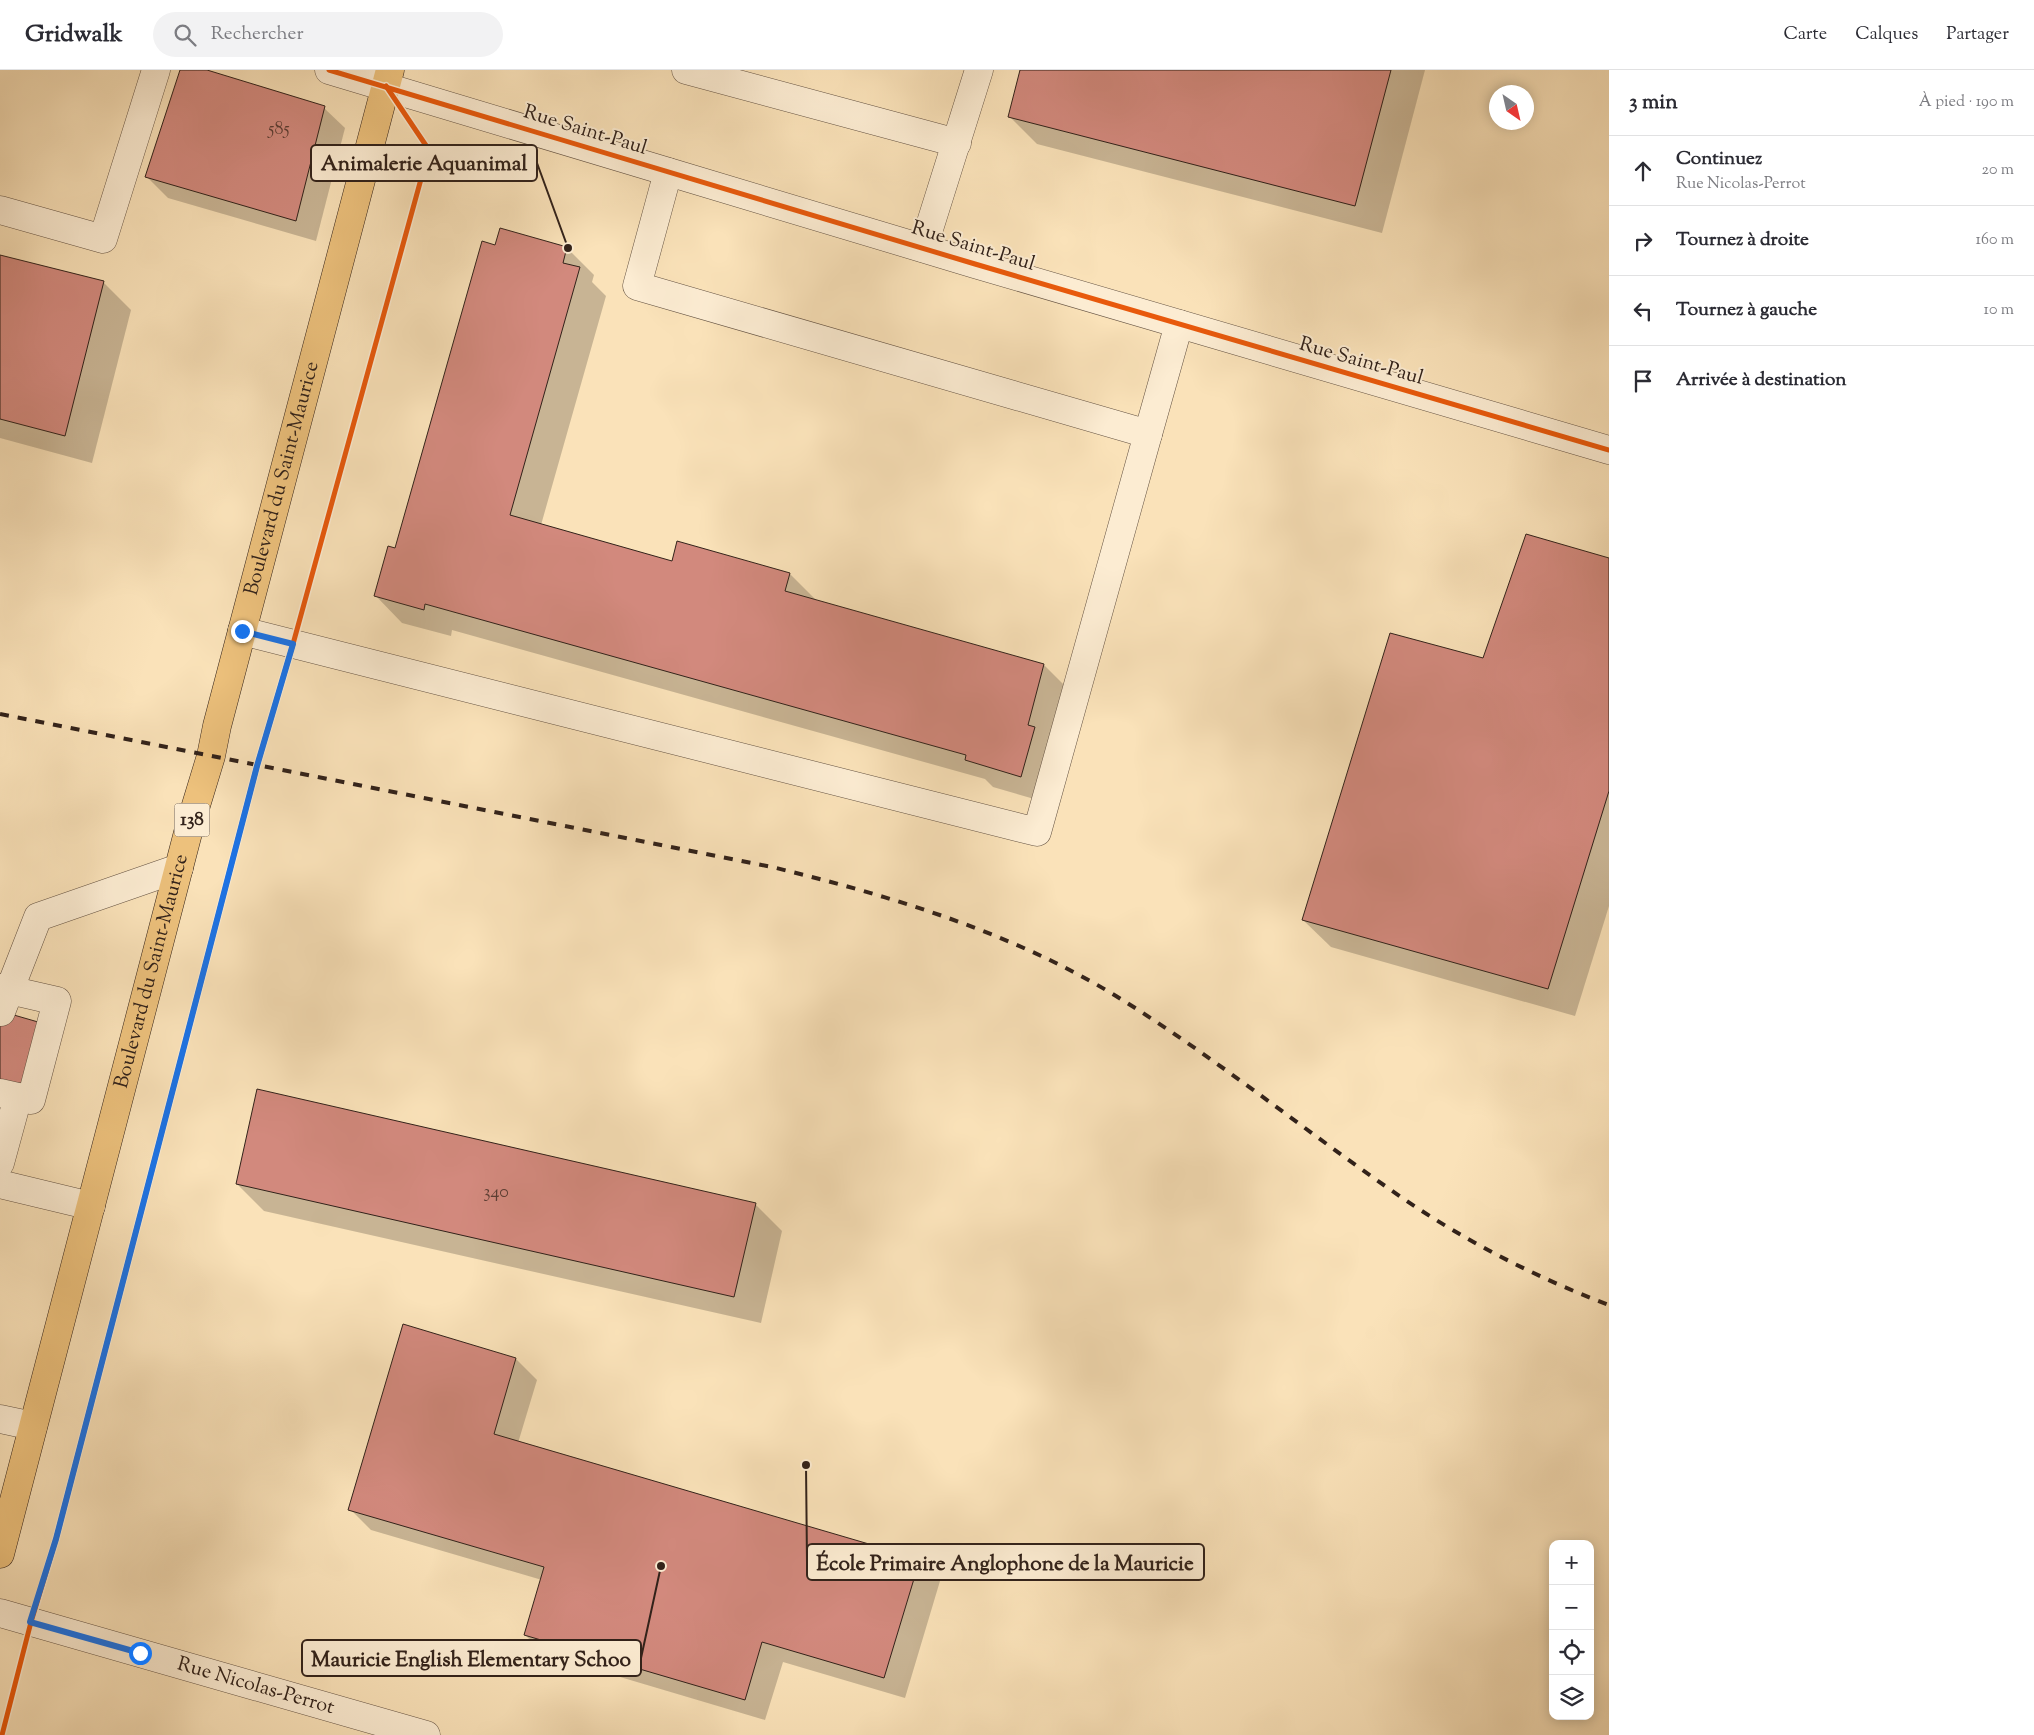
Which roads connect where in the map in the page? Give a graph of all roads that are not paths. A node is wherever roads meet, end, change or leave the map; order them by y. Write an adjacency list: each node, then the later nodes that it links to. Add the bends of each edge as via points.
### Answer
1 (156, 70): 8 (street, via 103,239)
2 (329, 70): 5 (street, Rue Saint-Paul)
3 (686, 70): 6 (street)
4 (979, 70): 6 (street)
5 (388, 78): 7 (street, Rue Saint-Paul); 13 (main road, Boulevard du Saint-Maurice / 138)
6 (957, 143): 9 (street)
7 (668, 172): 9 (street, Rue Saint-Paul); 11 (street, via 637,286)
8 (0, 210)
9 (923, 248): 10 (street, Rue Saint-Paul)
10 (1179, 324): 11 (street); 12 (street, Rue Saint-Paul)
11 (1148, 434): 13 (street, via 1037,832)
12 (1609, 450)
13 (242, 631): 14 (main road, Boulevard du Saint-Maurice / 138)
14 (179, 868): 15 (street, via 38,917); 19 (main road, Boulevard du Saint-Maurice / 138)
15 (3, 997): 16 (street, via 57,1002 31,1100)
16 (9, 1095): 17 (street)
17 (0, 1163)
18 (0, 1184): 19 (street)
19 (91, 1206): 21 (main road, Boulevard du Saint-Maurice / 138)
20 (0, 1419): 21 (street)
21 (33, 1426): 22 (main road, Boulevard du Saint-Maurice / 138)
22 (0, 1554)
23 (0, 1613): 24 (street, Rue Nicolas-Perrot)
24 (426, 1735)

